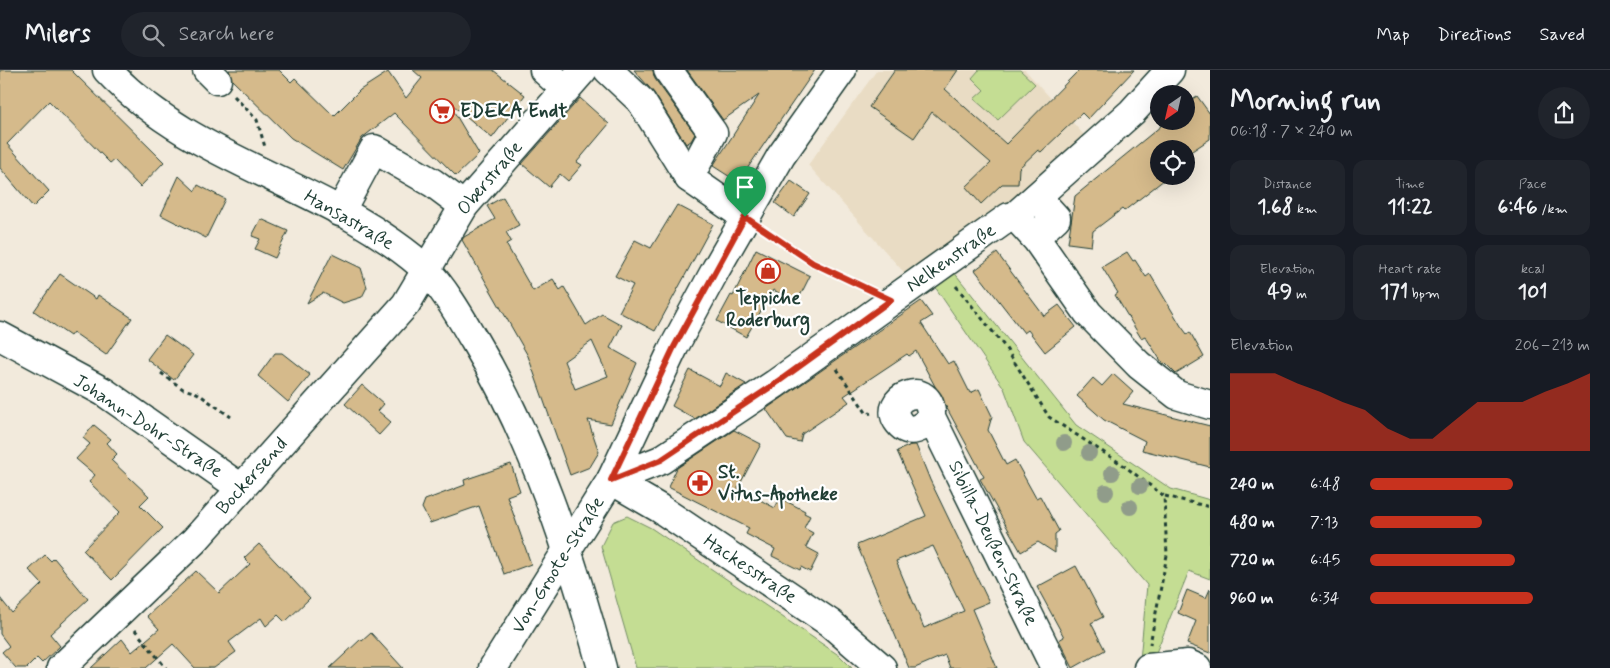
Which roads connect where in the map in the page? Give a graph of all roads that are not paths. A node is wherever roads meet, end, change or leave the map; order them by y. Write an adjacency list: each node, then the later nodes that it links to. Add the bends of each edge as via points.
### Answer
1 (107, 70): 11 (street, Hansastraße, via 123,88 177,130)
2 (544, 70): 7 (street)
3 (608, 70): 8 (street, via 641,101)
4 (668, 70): 8 (street, via 713,133)
5 (842, 70): 13 (street, Von-Groote-Straße, via 781,156)
6 (1170, 70): 9 (street, Nelkenstraße, via 1132,112)
7 (574, 79): 10 (street, Oberstraße)
8 (689, 178): 13 (street)
9 (1037, 197): 12 (street, Nelkenstraße); 14 (street, via 1056,218)
10 (464, 206): 11 (street, via 433,183 374,149); 15 (street, Oberstraße)
11 (340, 212): 15 (street, Hansastraße, via 368,227)
12 (1016, 216): 14 (street); 19 (street, Nelkenstraße, via 1010,217 661,460)
13 (745, 217): 19 (street, Von-Groote-Straße, via 674,347)
14 (1035, 237): 17 (street, via 1088,313 1138,365 1177,395)
15 (425, 269): 20 (street, Bockersend, via 406,304); 21 (street, Hansastraße, via 502,386)
16 (0, 336): 20 (street, Johann-Dohr-Straße, via 104,392)
17 (1210, 404)
18 (896, 407): 26 (street, Sibilla-Deußen-Straße, via 906,395 922,396 928,401 931,417)
19 (611, 480): 21 (street, Von-Groote-Straße); 25 (street, Hackesstraße, via 659,508 830,622)
20 (242, 488): 22 (street, Bockersend, via 195,540)
21 (568, 548): 23 (street, Von-Groote-Straße); 24 (street, Hansastraße)
22 (61, 668)
23 (493, 668)
24 (602, 668)
25 (882, 668)
26 (1055, 668)
27 (1149, 668): 28 (street, via 1188,664)
28 (1197, 668)

